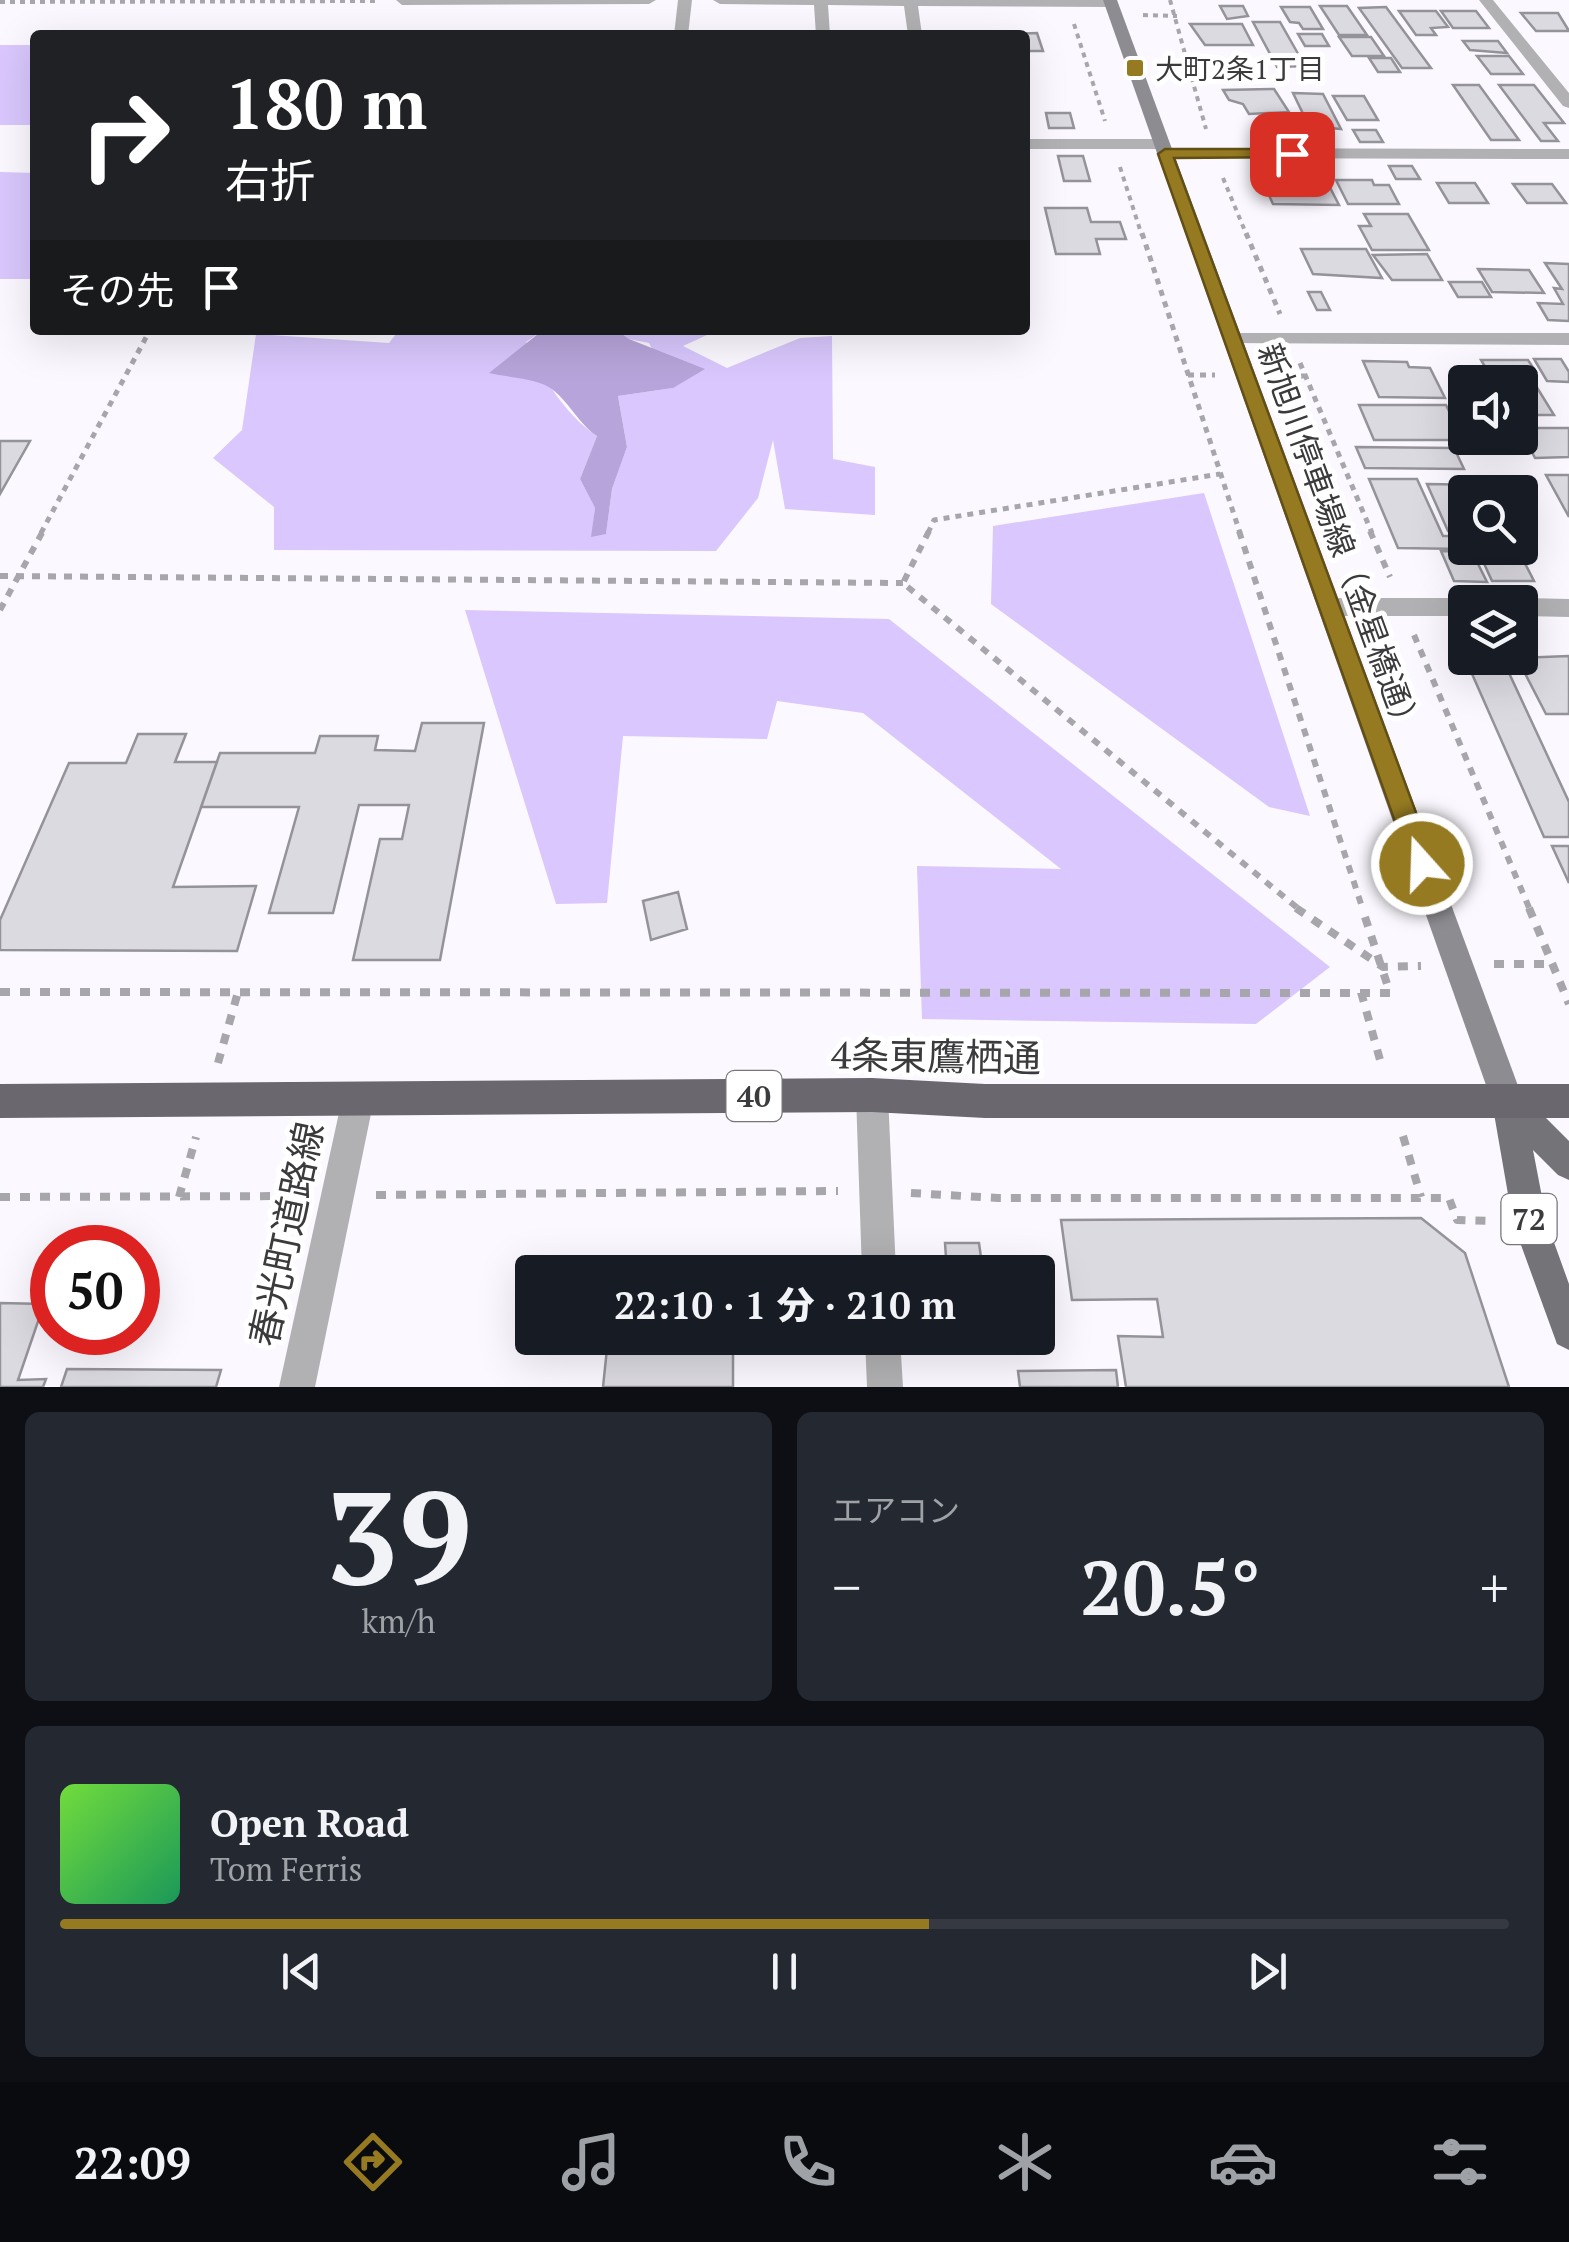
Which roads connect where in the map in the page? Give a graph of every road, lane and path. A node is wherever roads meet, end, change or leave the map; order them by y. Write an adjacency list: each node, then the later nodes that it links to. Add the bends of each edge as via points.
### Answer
1 (432, 0): 9 (street); 10 (street)
2 (649, 0): 10 (street)
3 (685, 0): 15 (street)
4 (720, 0): 5 (street)
5 (821, 0): 6 (street); 16 (street)
6 (910, 0): 11 (street); 17 (street)
7 (1170, 0): 22 (path)
8 (1486, 0): 18 (street)
9 (402, 1): 12 (path)
10 (526, 1)
11 (951, 1): 13 (street)
12 (0, 2)
13 (1064, 2): 14 (street); 20 (path)
14 (1111, 2): 21 (main road, 新旭川停車場線（金星橋通）)
15 (682, 30)
16 (823, 30)
17 (914, 30)
18 (1569, 103)
19 (1030, 144): 20 (street)
20 (1112, 144): 21 (street); 28 (path)
21 (1164, 149): 22 (street); 25 (main road, 新旭川停車場線（金星橋通）)
22 (1213, 154): 23 (street); 26 (path)
23 (1569, 154)
24 (147, 335): 30 (path)
25 (1233, 339): 26 (street); 32 (main road, 新旭川停車場線（金星橋通）)
26 (1290, 339): 27 (street); 33 (path)
27 (1569, 339)
28 (1220, 474): 31 (path, via 934,520); 38 (path)
29 (0, 576): 30 (path)
30 (18, 576): 31 (path); 37 (path)
31 (903, 583): 38 (path, via 1294,906)
32 (1330, 607): 33 (street); 45 (main road, 新旭川停車場線（金星橋通）)
33 (1402, 608): 34 (street); 40 (path)
34 (1448, 608)
35 (1538, 608): 36 (street)
36 (1569, 608)
37 (0, 610)
38 (1383, 966): 39 (path, via 1390,992)
39 (0, 992)
40 (1569, 1004)
41 (872, 1095): 42 (highway, 4条東鷹栖通 / 40); 45 (highway, 4条東鷹栖通 / 40, via 985,1102); 47 (street)
42 (358, 1099): 43 (highway, 4条東鷹栖通 / 40); 48 (street, 春光町道路線)
43 (0, 1100)
44 (1569, 1101): 45 (highway, 4条東鷹栖通 / 40)
45 (1508, 1102): 46 (main road, 72); 52 (main road, 72, via 1530,1222)
46 (1569, 1164)
47 (876, 1191): 48 (path); 50 (path, via 998,1198 1449,1198); 51 (street)
48 (337, 1195): 49 (path); 54 (street, 春光町道路線)
49 (0, 1197)
50 (1458, 1220)
51 (879, 1255)
52 (1569, 1332)
53 (883, 1355): 55 (street)
54 (297, 1387)
55 (885, 1387)

